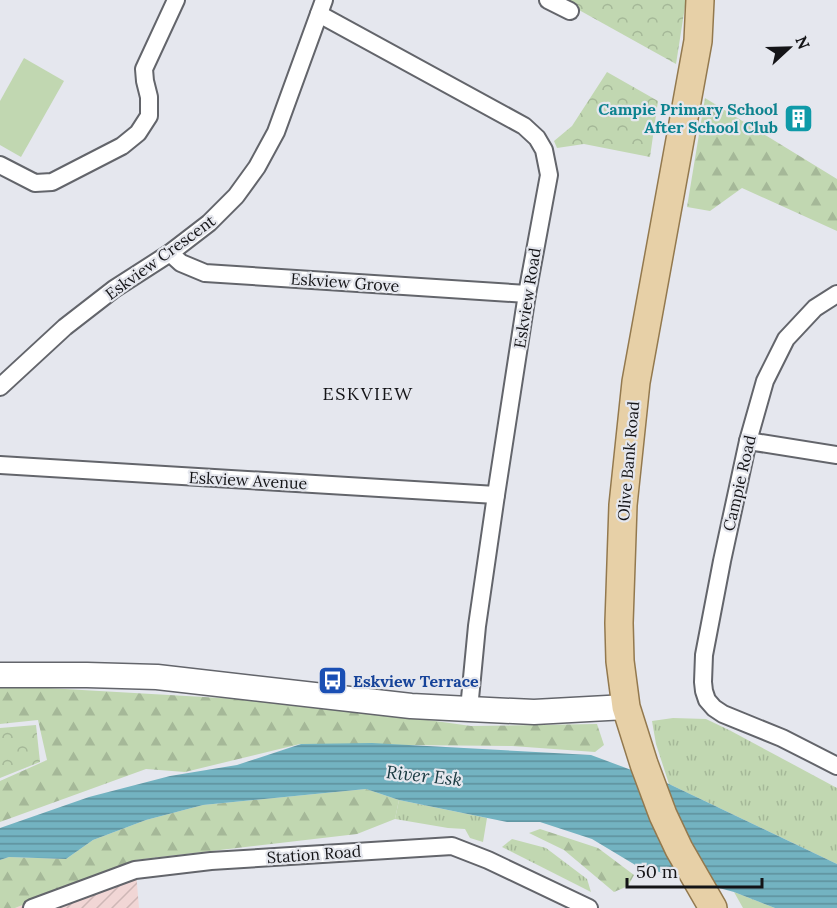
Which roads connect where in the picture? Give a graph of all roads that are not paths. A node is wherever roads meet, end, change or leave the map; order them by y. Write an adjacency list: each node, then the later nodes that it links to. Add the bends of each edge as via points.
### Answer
1 (176, 0): 6 (street, via 144,69 149,116 138,133 122,146 52,182 34,183)
2 (548, 0): 5 (street)
3 (700, 0): 16 (main road, Olive Bank Road, via 698,41 636,382 625,482 619,623)
4 (322, 7): 7 (street, Eskview Crescent, via 276,132 257,166 216,216); 8 (street, Eskview Road, via 524,126 537,138 549,175)
5 (570, 11)
6 (0, 165)
7 (170, 253): 8 (street, Eskview Grove, via 181,263 205,273); 10 (street, Eskview Crescent, via 65,327)
8 (526, 294): 14 (street, Eskview Road)
9 (837, 294): 11 (street, Campie Road, via 815,308 786,339 765,381)
10 (0, 387)
11 (748, 441): 12 (street); 18 (street, Campie Road, via 702,682 707,700 723,714)
12 (837, 454)
13 (0, 465): 14 (street, Eskview Avenue)
14 (496, 495): 17 (street, Eskview Road)
15 (0, 675): 17 (main road, via 157,677)
16 (626, 707): 17 (main road); 21 (main road, Olive Bank Road, via 663,815)
17 (469, 709)
18 (837, 766)
19 (32, 908): 20 (street, Station Road, via 135,870 211,861 452,846)
20 (589, 908)
21 (713, 908)

